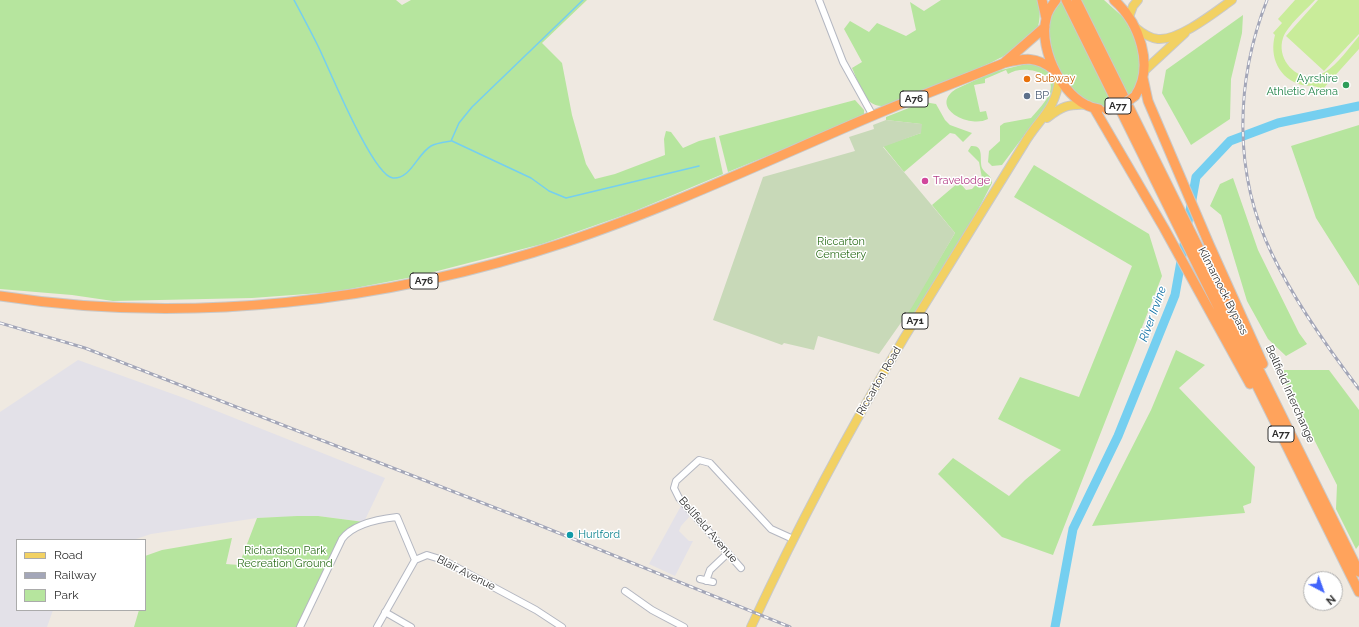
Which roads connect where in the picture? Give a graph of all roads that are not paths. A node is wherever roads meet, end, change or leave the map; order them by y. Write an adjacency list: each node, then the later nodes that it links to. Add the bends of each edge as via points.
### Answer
1 (819, 0): 18 (street, via 843,62)
2 (1042, 0): 10 (highway)
3 (1066, 0): 21 (highway, Kilmarnock Bypass / A77, via 1170,212)
4 (1076, 0): 21 (highway, Kilmarnock Bypass / A77, via 1206,261)
5 (1114, 0): 9 (highway, A76)
6 (1138, 0): 9 (main road)
7 (1232, 0): 12 (main road)
8 (1054, 3): 10 (highway, A76)
9 (1129, 17): 11 (highway, A76)
10 (1045, 23): 13 (highway, A76); 14 (highway, A76, via 1048,52)
11 (1136, 28): 12 (main road, via 1149,37 1160,39 1172,37); 15 (highway, A76, via 1143,50)
12 (1190, 28): 15 (main road)
13 (1004, 63): 14 (highway, A76, via 1020,59 1037,59); 18 (highway, A76)
14 (1054, 70): 16 (highway, A76)
15 (1144, 74): 17 (highway, A76, bridge, via 1135,96 1122,106 1107,110); 21 (highway, Bellfield Interchange / A77, via 1148,101)
16 (1059, 78): 17 (highway, A76, via 1071,94); 19 (main road, Riccarton Road / A71, via 1054,102)
17 (1091, 107): 19 (main road, Riccarton Road / A71, via 1072,105 1058,108); 21 (highway, A77, via 1164,228)
18 (873, 116): 20 (highway, A76, via 604,229 514,258 410,284 331,297 211,307 91,305)
19 (1039, 125): 22 (main road, Riccarton Road / A71, via 1025,141 904,339 842,445)
20 (0, 296)
21 (1317, 497): 26 (highway, Kilmarnock Bypass / A77); 29 (highway, Kilmarnock Bypass / A77)
22 (793, 539): 23 (street, Bellfield Avenue, via 771,529 710,463 699,460 676,482 674,488 679,498); 36 (main road, Riccarton Road / A71)
23 (728, 553): 25 (street, Bellfield Avenue); 27 (street, via 710,570 710,581)
24 (415, 560): 30 (street); 31 (street, via 397,517 385,518 347,532); 34 (street, Blair Avenue, via 427,555 443,560 536,610)
25 (741, 568)
26 (1359, 572)
27 (700, 578)
28 (625, 591): 35 (street, via 656,613)
29 (1359, 592)
30 (385, 612): 32 (street); 33 (street)
31 (300, 627)
32 (377, 627)
33 (411, 627)
34 (562, 627)
35 (684, 627)
36 (750, 627)

